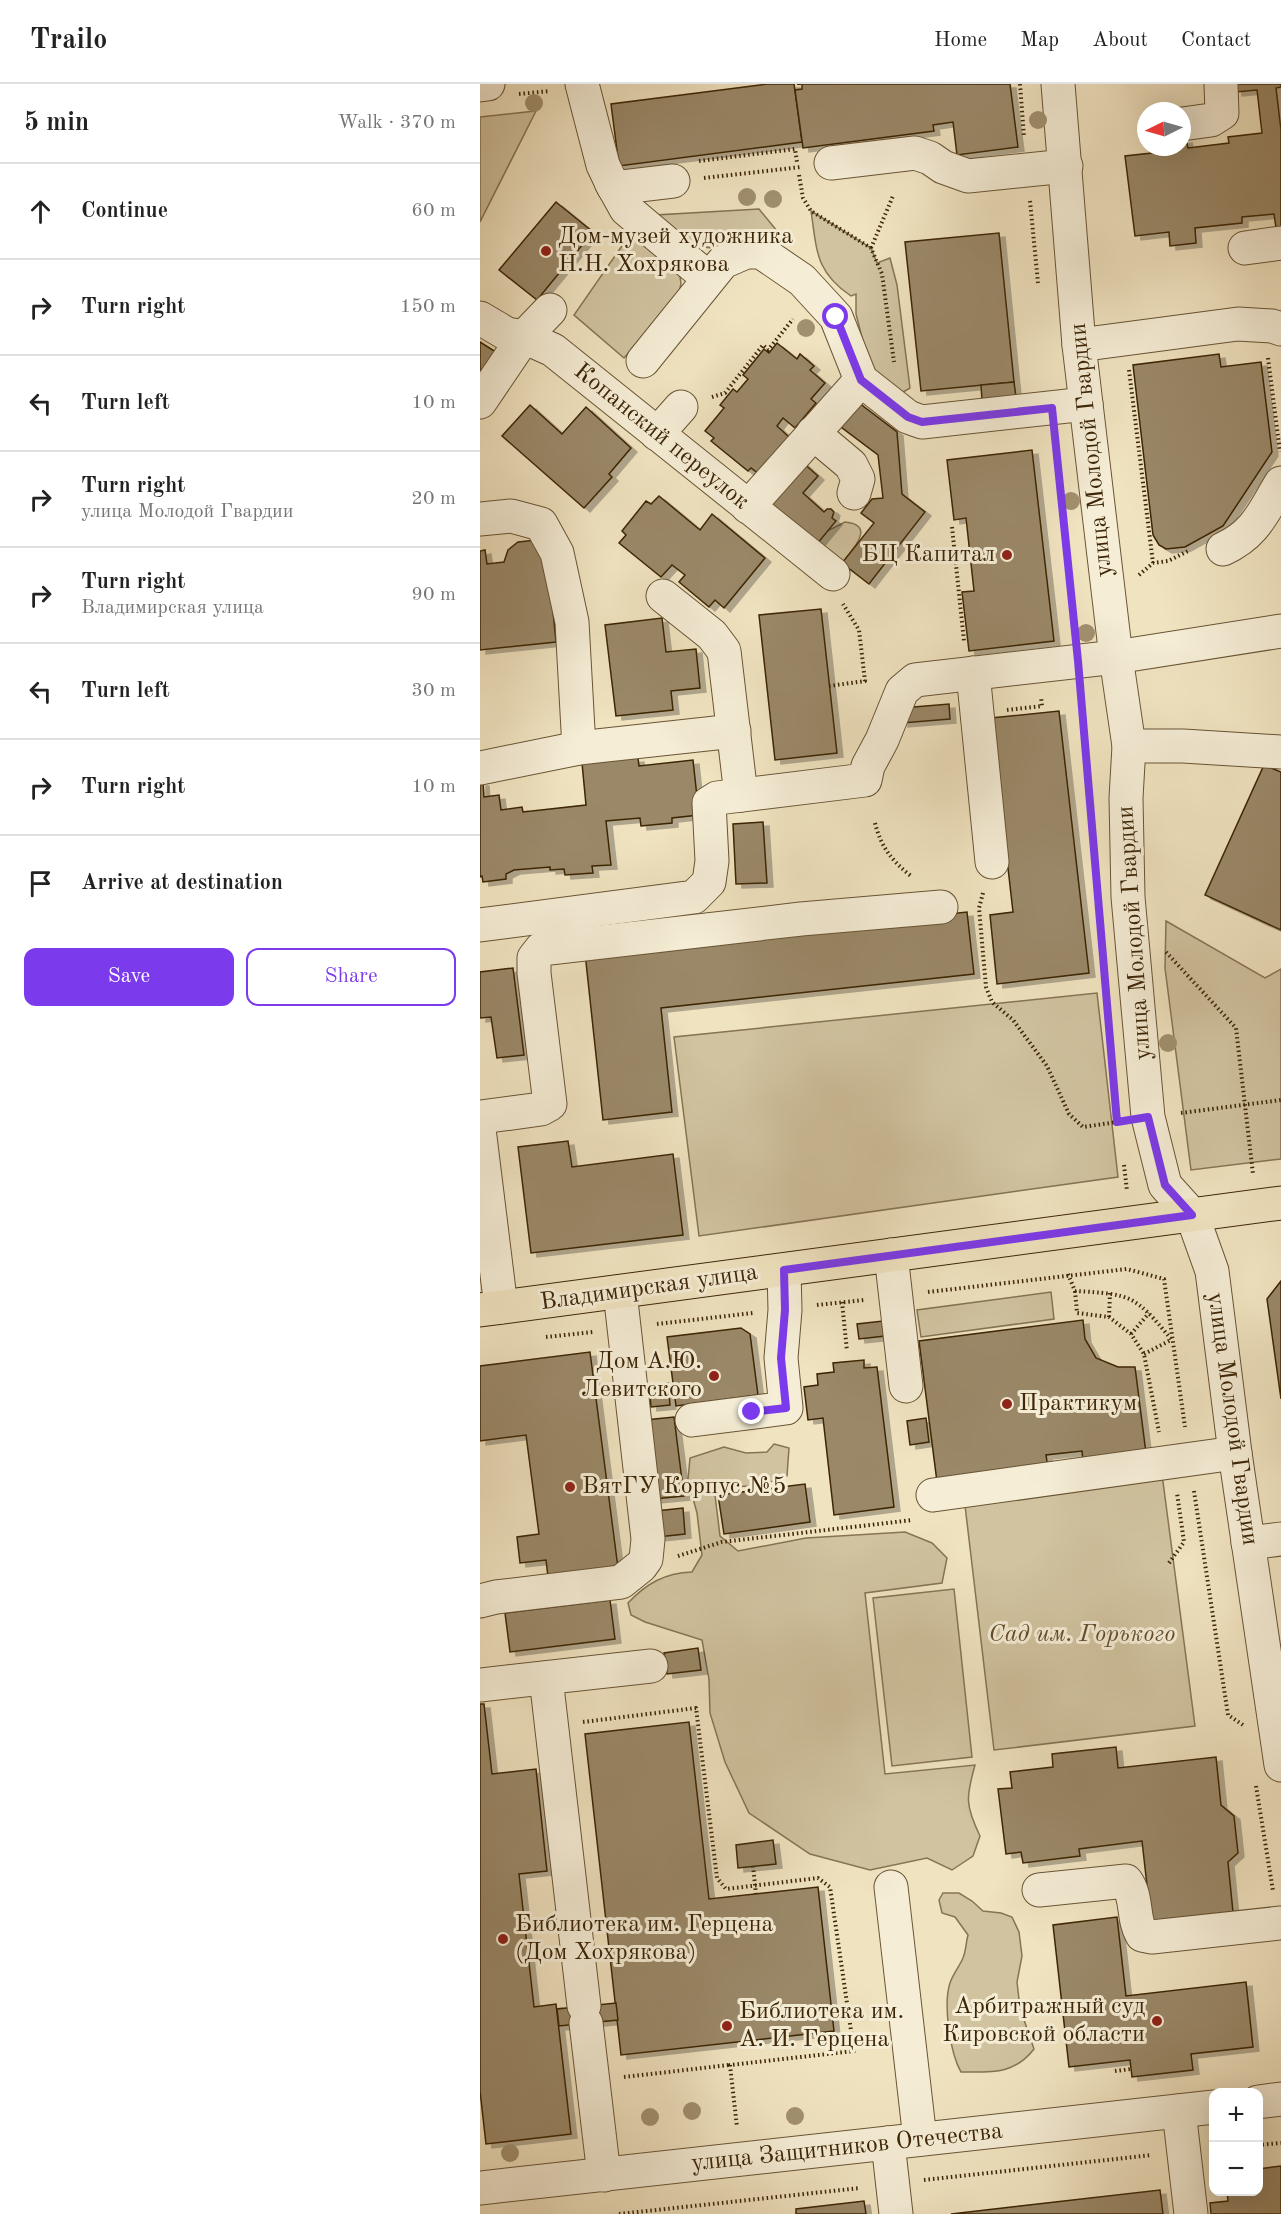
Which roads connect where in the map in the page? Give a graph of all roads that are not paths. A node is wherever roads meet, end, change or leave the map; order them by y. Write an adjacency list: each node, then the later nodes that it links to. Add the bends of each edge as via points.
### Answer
1 (488, 84): 5 (street)
2 (582, 84): 10 (street, via 603,165)
3 (1058, 84): 8 (street, улица Молодой Гвардии)
4 (1221, 84): 6 (street, via 1222,113 1211,120)
5 (480, 85)
6 (1191, 123)
7 (831, 164): 8 (street, via 915,153 968,176)
8 (1066, 166): 18 (street, улица Молодой Гвардии)
9 (685, 180): 10 (street)
10 (614, 188): 13 (street, via 626,209)
11 (1281, 243): 12 (street)
12 (1245, 248)
13 (708, 278): 19 (street); 20 (street, via 737,254 761,252 772,258 802,280 836,317)
14 (550, 310): 16 (street)
15 (480, 318): 16 (street, Копанский переулок, via 507,334)
16 (524, 338): 21 (street); 25 (street, Копанский переулок, via 553,350)
17 (1274, 342): 18 (street, via 1272,326 1238,324)
18 (1079, 345): 23 (street, улица Молодой Гвардии)
19 (643, 362)
20 (861, 380): 23 (street, via 908,417 922,422); 24 (street)
21 (480, 402)
22 (692, 403): 25 (street)
23 (1086, 404): 34 (street, улица Молодой Гвардии)
24 (813, 433): 27 (street, via 851,465 858,478); 28 (street)
25 (657, 434): 28 (street, Копанский переулок)
26 (1280, 468): 30 (street, via 1252,530 1237,542)
27 (854, 493)
28 (748, 507): 31 (street, Копанский переулок)
29 (480, 519): 38 (street, via 511,516 541,524 557,553 572,622)
30 (1208, 548)
31 (832, 574)
32 (663, 596): 36 (street, via 712,635 724,651)
33 (1281, 631): 34 (street)
34 (1116, 657): 35 (street); 37 (street, улица Молодой Гвардии)
35 (973, 674): 41 (street, via 915,680 902,691 865,780); 42 (street)
36 (734, 731): 38 (street); 41 (street)
37 (1129, 746): 39 (street); 48 (street, улица Молодой Гвардии, via 1126,798 1132,1119 1165,1185)
38 (579, 748): 40 (street)
39 (1281, 752)
40 (480, 768)
41 (741, 795): 44 (street, via 709,803 709,882 694,897)
42 (992, 862)
43 (941, 907): 45 (street, via 541,949 534,958 534,973 550,1104 541,1109 482,1117)
44 (480, 926)
45 (480, 1128)
46 (480, 1137): 52 (street)
47 (1281, 1203): 48 (main road, Владимирская улица)
48 (1192, 1215): 49 (main road, Владимирская улица); 55 (street, улица Молодой Гвардии, via 1212,1271)
49 (891, 1255): 50 (main road, Владимирская улица); 53 (street)
50 (784, 1270): 51 (main road, Владимирская улица); 54 (street, via 781,1358 786,1408)
51 (620, 1292): 52 (main road, Владимирская улица); 59 (street, via 648,1539 646,1559 621,1582)
52 (490, 1309)
53 (906, 1386)
54 (692, 1420)
55 (1235, 1453): 56 (street); 58 (street, улица Молодой Гвардии)
56 (933, 1495)
57 (1281, 1539): 58 (street)
58 (1248, 1543): 63 (street, улица Молодой Гвардии)
59 (480, 1601)
60 (651, 1666): 61 (street)
61 (546, 1678): 62 (street); 73 (street)
62 (480, 1685)
63 (1281, 1765)
64 (891, 1887): 71 (street)
65 (1039, 1890): 66 (street, via 1126,1881 1133,1890 1137,1927 1142,1935 1152,1937)
66 (1280, 1923)
67 (1281, 2099): 68 (street)
68 (1263, 2101)
69 (1209, 2108): 70 (street, улица Защитников Отечества)
70 (1179, 2111): 71 (street, улица Защитников Отечества); 76 (street)
71 (920, 2139): 72 (street, улица Защитников Отечества)
72 (888, 2143): 73 (street, улица Защитников Отечества); 75 (street)
73 (604, 2175): 74 (street, улица Защитников Отечества)
74 (480, 2188)
75 (896, 2214)
76 (1191, 2214)

